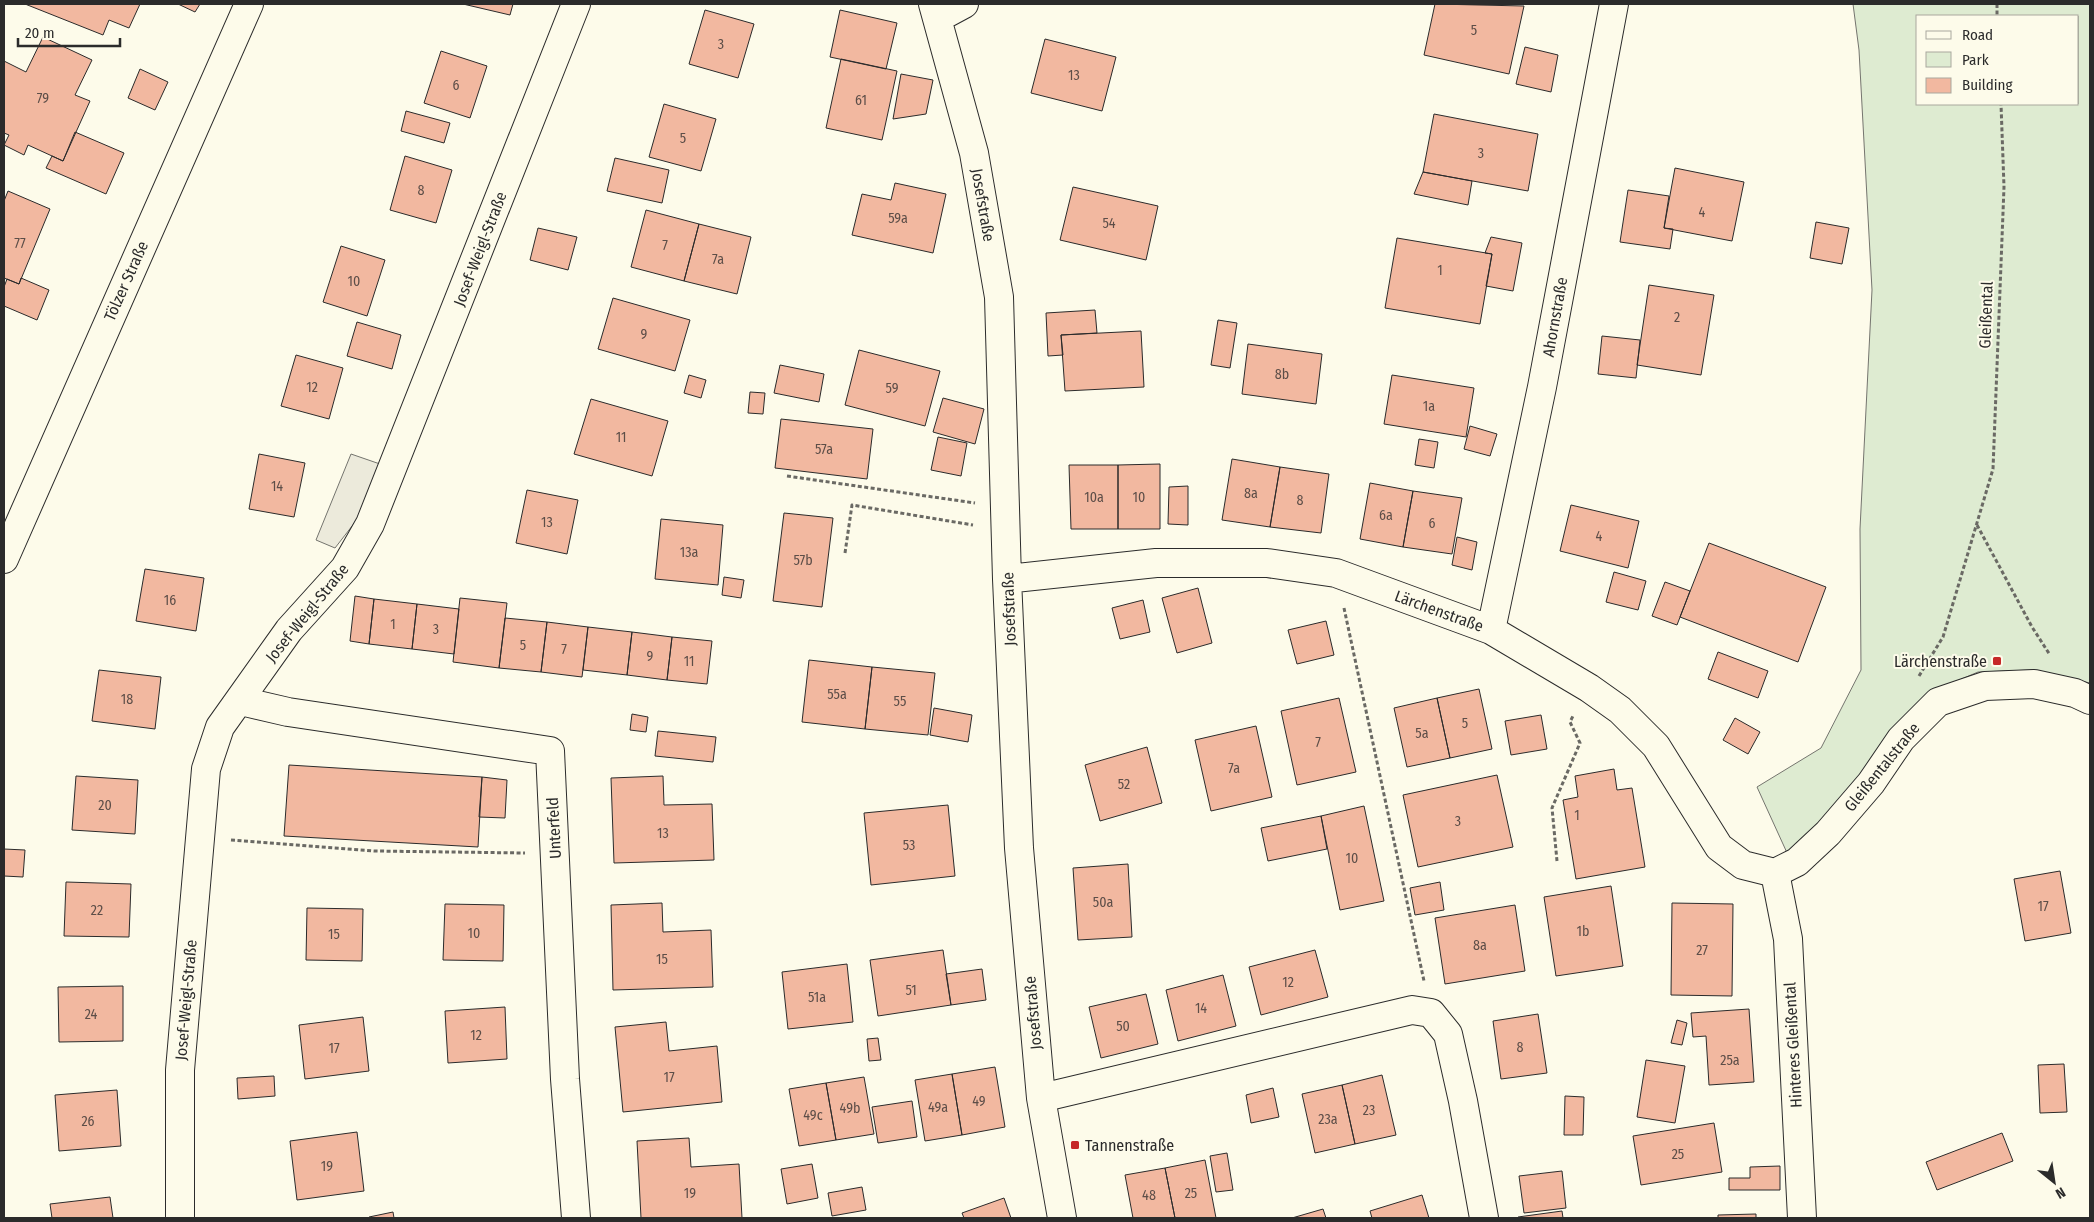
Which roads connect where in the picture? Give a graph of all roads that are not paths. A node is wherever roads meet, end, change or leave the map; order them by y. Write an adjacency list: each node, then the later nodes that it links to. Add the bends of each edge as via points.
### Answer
1 (249, 4): 6 (street, Tölzer Straße)
2 (576, 4): 10 (street, Josef-Weigl-Straße, via 370,524 345,568 289,630)
3 (964, 4): 5 (street)
4 (1614, 4): 8 (street, Ahornstraße, via 1542,387)
5 (936, 11): 7 (street, Josefstraße, via 974,153 1000,298)
6 (4, 559)
7 (1007, 579): 8 (street, Lärchenstraße, via 1156,563 1267,563 1336,573); 12 (street, Josefstraße, via 1019,848)
8 (1491, 630): 11 (street, Lärchenstraße, via 1620,710 1656,746 1719,847 1743,865)
9 (2083, 697): 11 (street, Gleißentalstraße, via 2034,684 1985,686 1938,702 1901,739 1871,783 1828,834 1797,862)
10 (241, 701): 13 (street, Josef-Weigl-Straße, via 220,727 206,769 180,1070); 14 (street, Unterfeld, via 288,712 550,750 565,1079)
11 (1775, 873): 17 (street, Hinteres Gleißental, via 1788,939)
12 (1041, 1098): 15 (street, Josefstraße); 16 (street, via 1412,1010 1431,1014 1448,1034)
13 (180, 1218)
14 (576, 1218)
15 (1062, 1218)
16 (1484, 1218)
17 (1802, 1218)

